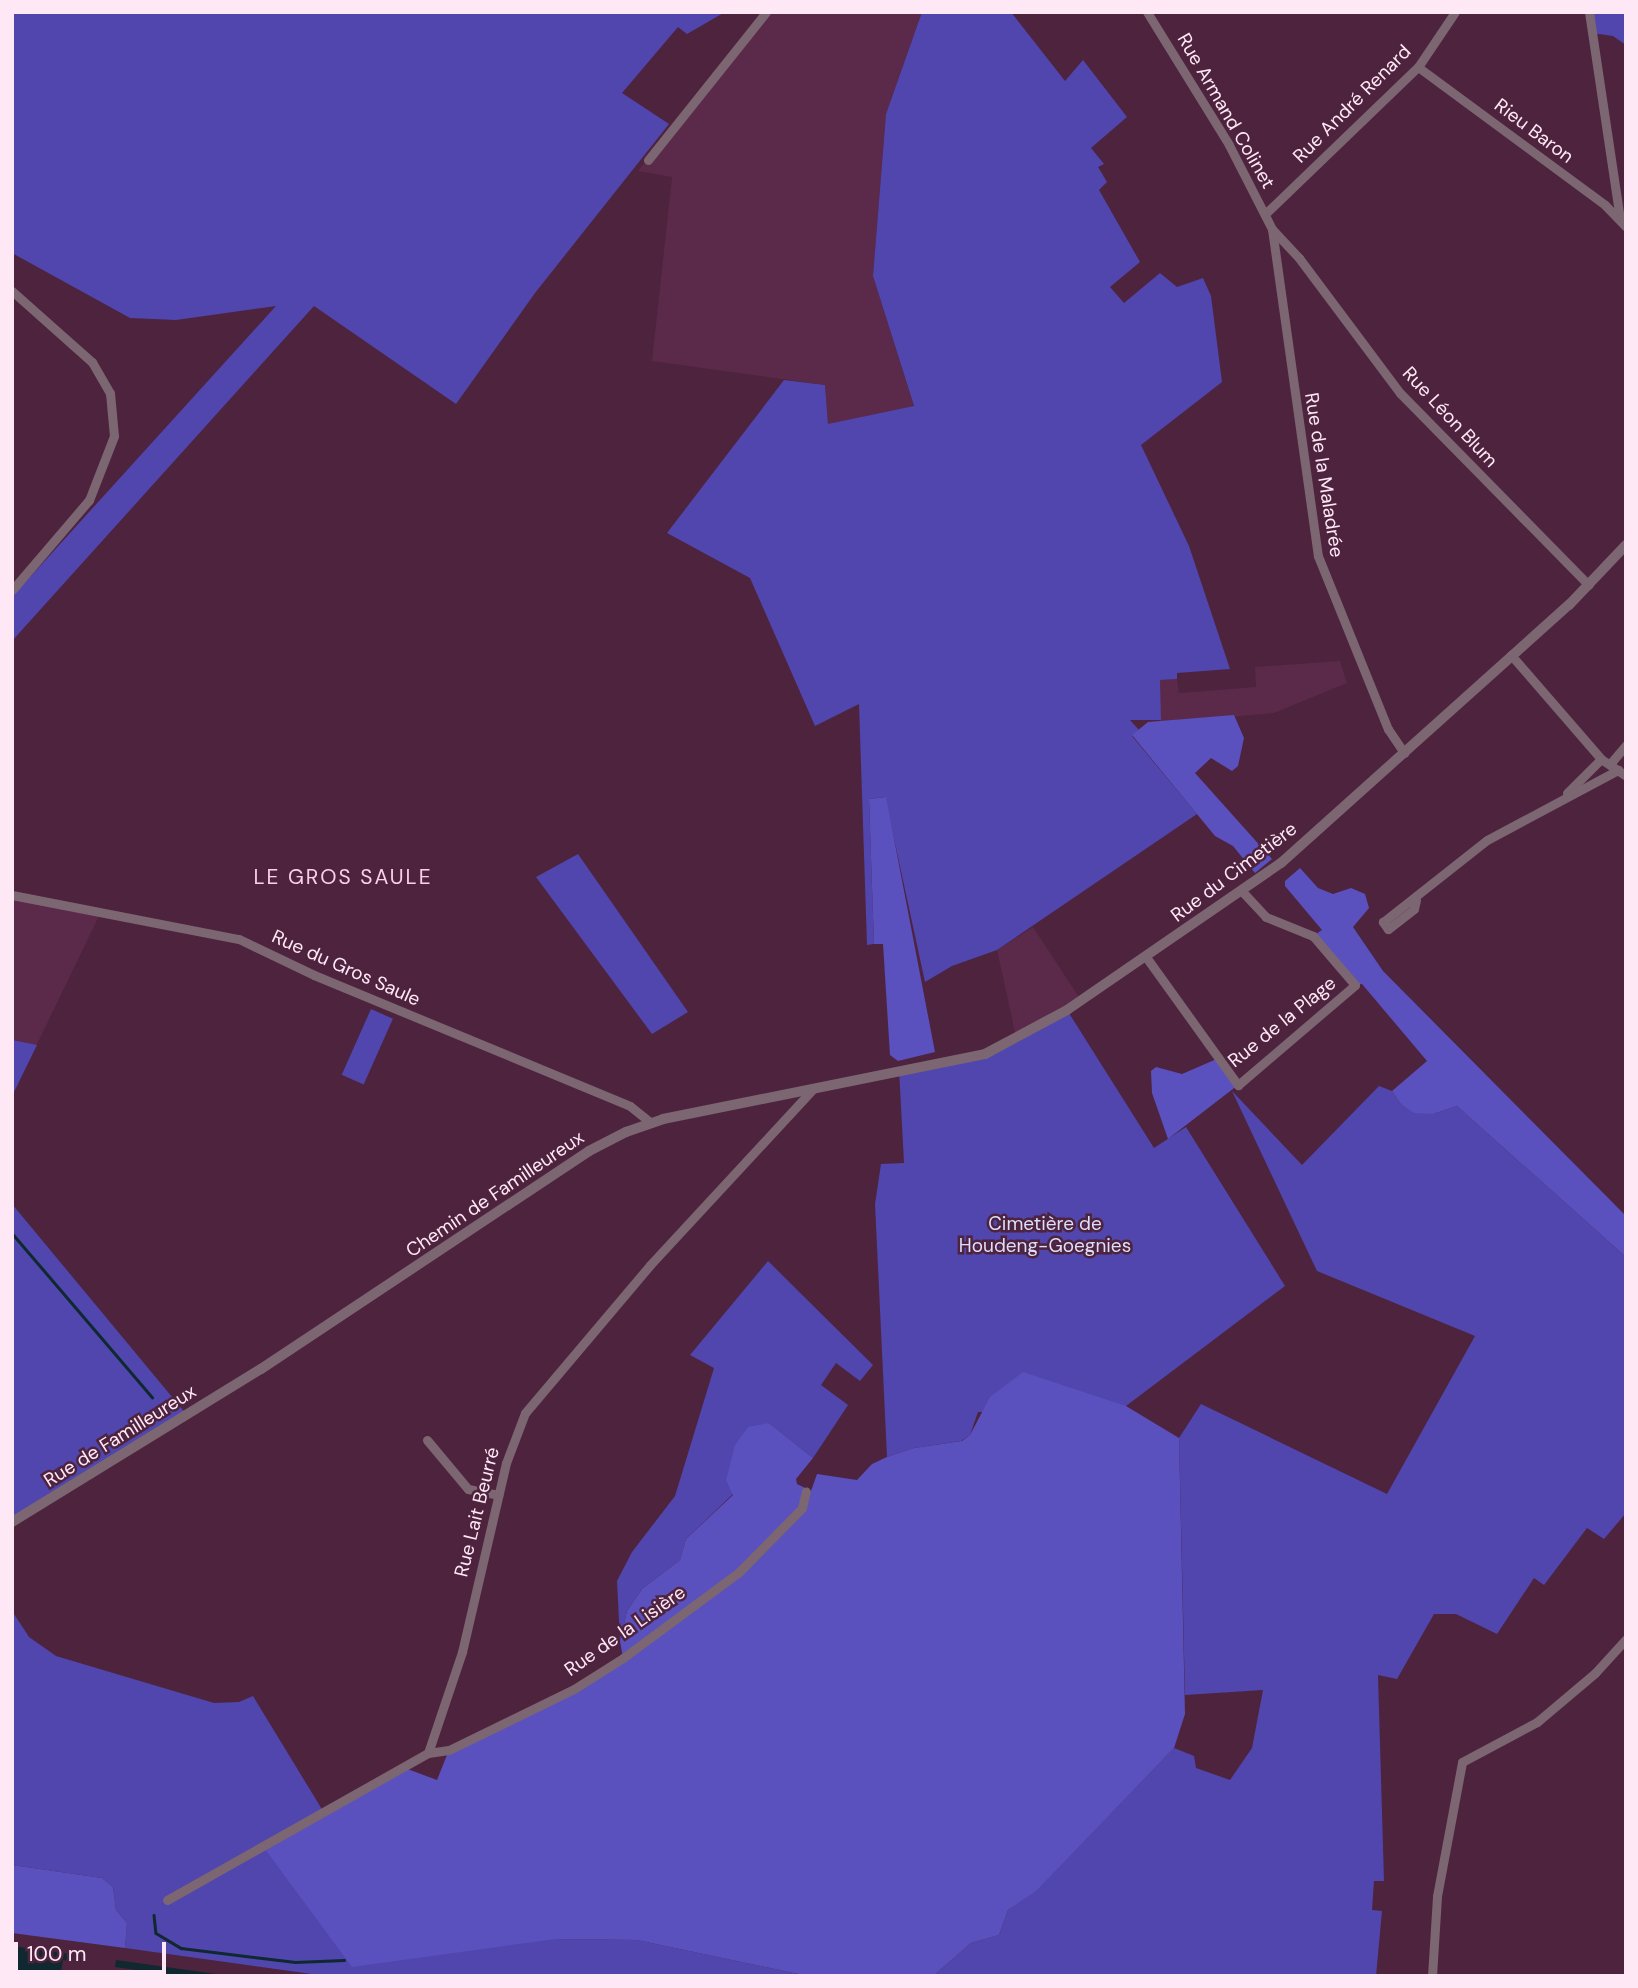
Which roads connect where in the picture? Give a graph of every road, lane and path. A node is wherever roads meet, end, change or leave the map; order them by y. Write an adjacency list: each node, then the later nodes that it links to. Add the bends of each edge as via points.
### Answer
1 (766, 12): 6 (street)
2 (1147, 12): 7 (street, Rue Armand Colinet, via 1229,145)
3 (1455, 12): 5 (street, Rue André Renard)
4 (1590, 12): 8 (street)
5 (1418, 66): 7 (street, Rue André Renard); 8 (street, Rieu Baron)
6 (648, 160)
7 (1265, 214): 9 (street, Rue Armand Colinet)
8 (1623, 224)
9 (1272, 229): 12 (street, Rue Léon Blum, via 1400,393); 16 (street, Rue de la Maladrée, via 1318,556 1388,729)
10 (12, 291): 13 (street, via 92,362 110,393 114,436 89,500)
11 (1626, 545): 12 (street, Rue du Cimetière)
12 (1589, 585): 14 (street, Rue du Cimetière)
13 (12, 590)
14 (1511, 655): 16 (street, Rue du Cimetière); 17 (street)
15 (1626, 744): 17 (street)
16 (1404, 753): 19 (street, Rue du Cimetière)
17 (1614, 767): 18 (street); 18 (street)
18 (1563, 796): 21 (street, via 1487,840)
19 (1243, 892): 22 (street, Rue du Cimetière); 22 (street, Rue de la Plage, via 1266,917 1313,936 1355,985 1238,1085)
20 (12, 895): 25 (street, Rue du Gros Saule, via 239,939 314,975 629,1106)
21 (1385, 925)
22 (1146, 957): 23 (street, Rue du Cimetière, via 1067,1010 992,1052)
23 (815, 1087): 24 (street, Rue du Cimetière); 29 (street, Rue Lait Beurré, via 533,1401 519,1424)
24 (787, 1094): 25 (street, Chemin de Familleureux)
25 (650, 1122): 26 (street, Chemin de Familleureux, via 589,1151)
26 (246, 1379): 30 (street, Rue de Familleureux)
27 (427, 1440): 29 (street, via 468,1489)
28 (806, 1491): 32 (street, Rue de la Lisière, via 802,1508 738,1573 623,1658 575,1689 449,1750)
29 (498, 1495): 32 (street, Rue Lait Beurré, via 462,1652)
30 (12, 1522)
31 (1626, 1639): 34 (street, via 1595,1673 1537,1722 1460,1765 1437,1896)
32 (428, 1752): 33 (street)
33 (167, 1900)
34 (1432, 1976)

